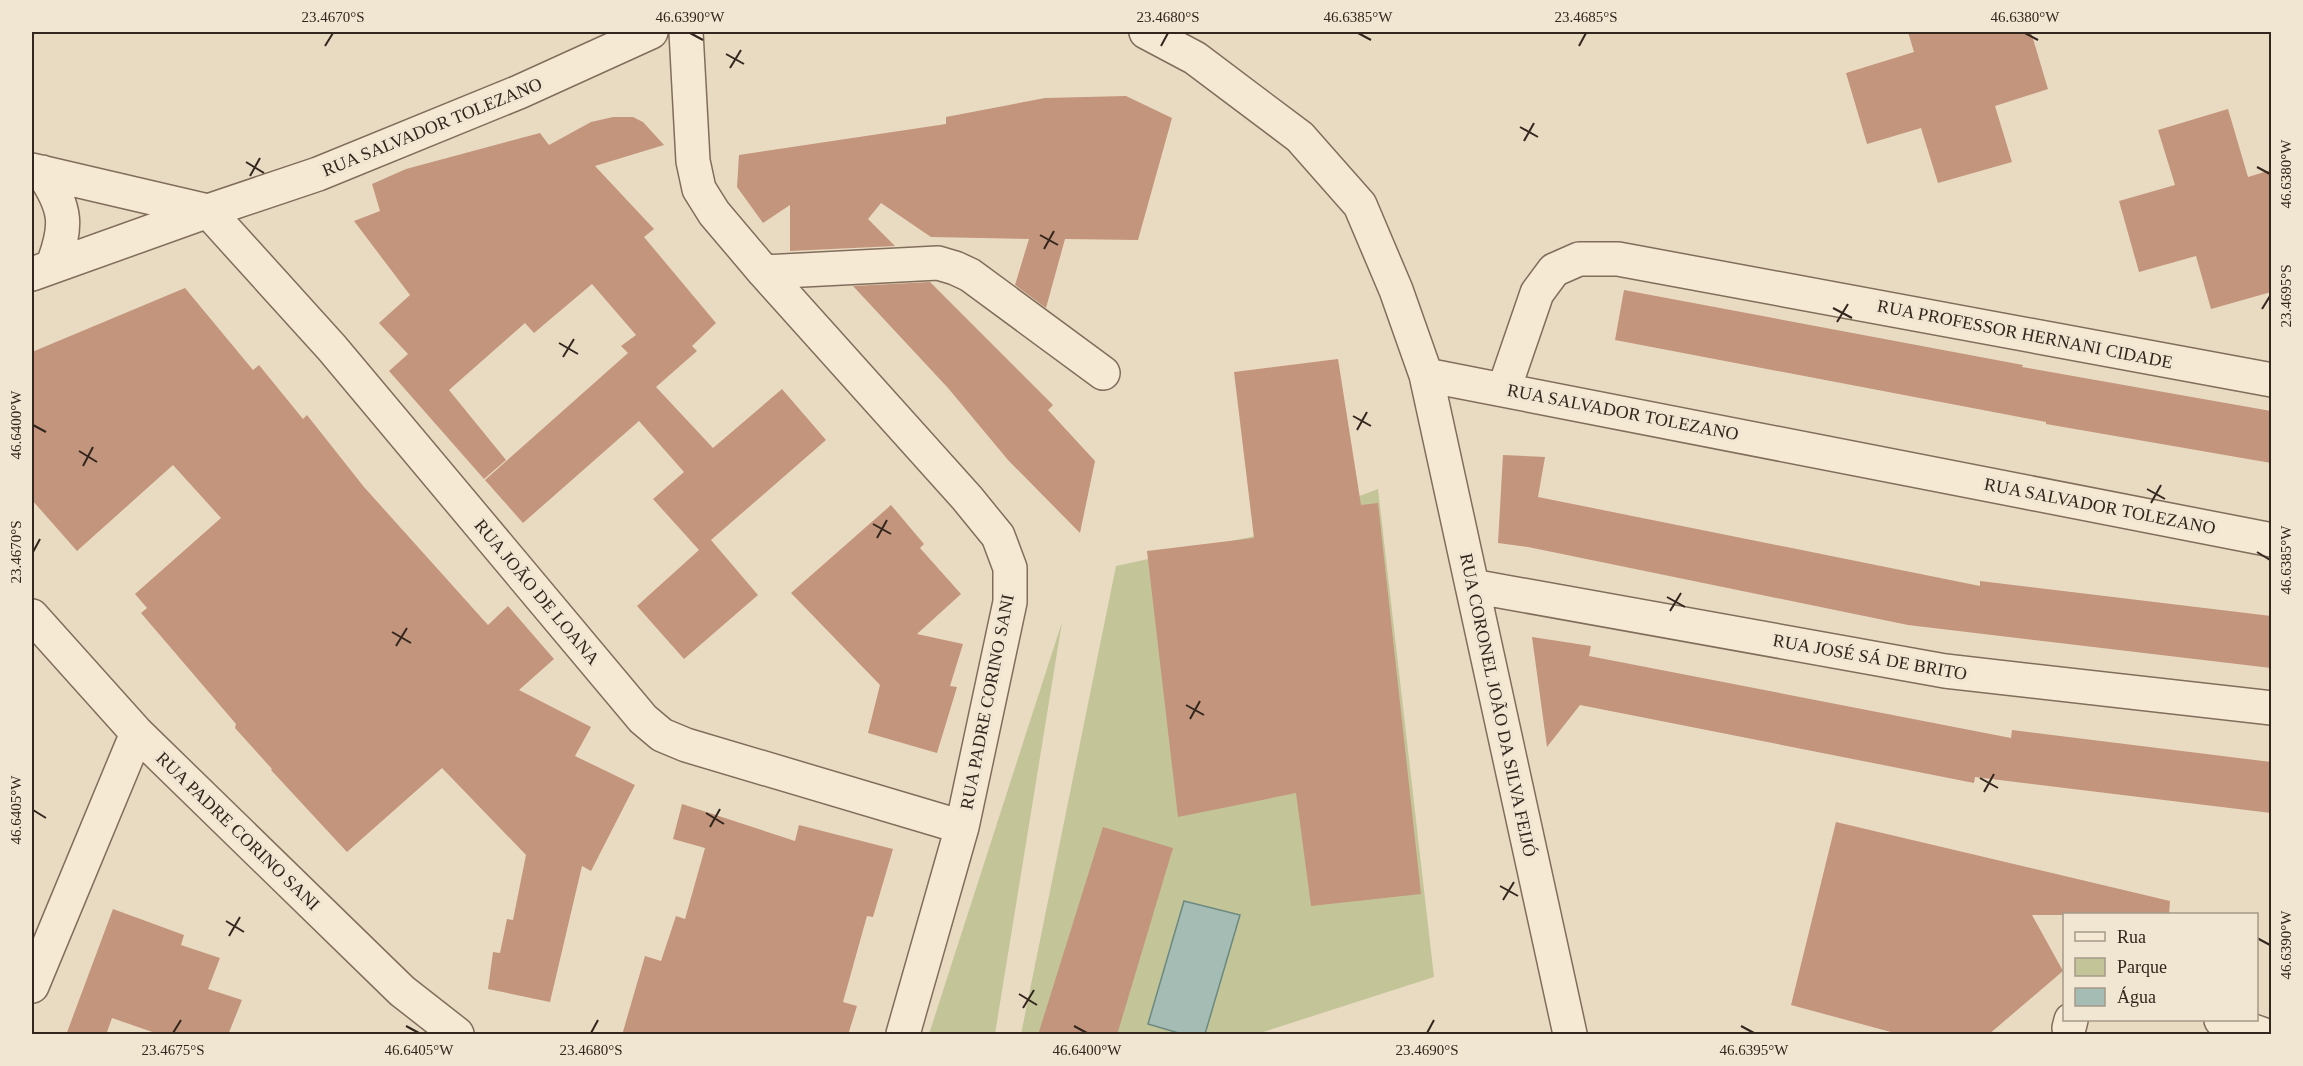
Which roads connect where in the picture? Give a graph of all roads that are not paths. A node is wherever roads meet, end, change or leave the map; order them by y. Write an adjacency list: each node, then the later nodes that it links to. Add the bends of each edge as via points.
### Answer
1 (651, 32): 5 (street, RUA SALVADOR TOLEZANO, via 318,174)
2 (686, 32): 7 (street, RUA PADRE CORINO SANI, via 693,161 699,189)
3 (1146, 32): 9 (street, via 1195,58 1300,137 1360,205)
4 (37, 171): 5 (street); 6 (street, via 56,193 64,218 61,244)
5 (208, 211): 6 (street, RUA SALVADOR TOLEZANO); 17 (street, RUA JOÃO DE LOANA, via 332,348 643,719 662,735)
6 (42, 271)
7 (764, 272): 8 (street, via 938,263 955,268); 17 (street, RUA PADRE CORINO SANI, via 967,498 998,536 1010,568 1010,602)
8 (1103, 373)
9 (1426, 375): 11 (street, RUA SALVADOR TOLEZANO); 13 (street, RUA CORONEL JOÃO DA SILVA FEIJÓ)
10 (2271, 380): 11 (street, RUA PROFESSOR HERNANI CIDADE, via 1618,259 1580,259 1554,270 1537,293)
11 (1504, 389): 12 (street, RUA SALVADOR TOLEZANO)
12 (2271, 540)
13 (1472, 586): 15 (street, RUA JOSÉ SÁ DE BRITO, via 1945,671); 22 (street, RUA CORONEL JOÃO DA SILVA FEIJÓ)
14 (32, 616): 16 (street, RUA PADRE CORINO SANI)
15 (2271, 708)
16 (137, 733): 18 (street); 20 (street, RUA PADRE CORINO SANI, via 402,991)
17 (962, 827): 21 (street, RUA PADRE CORINO SANI)
18 (32, 986)
19 (2224, 1021): 23 (street)
20 (458, 1035)
21 (903, 1035)
22 (1570, 1035)
23 (2262, 1035)

